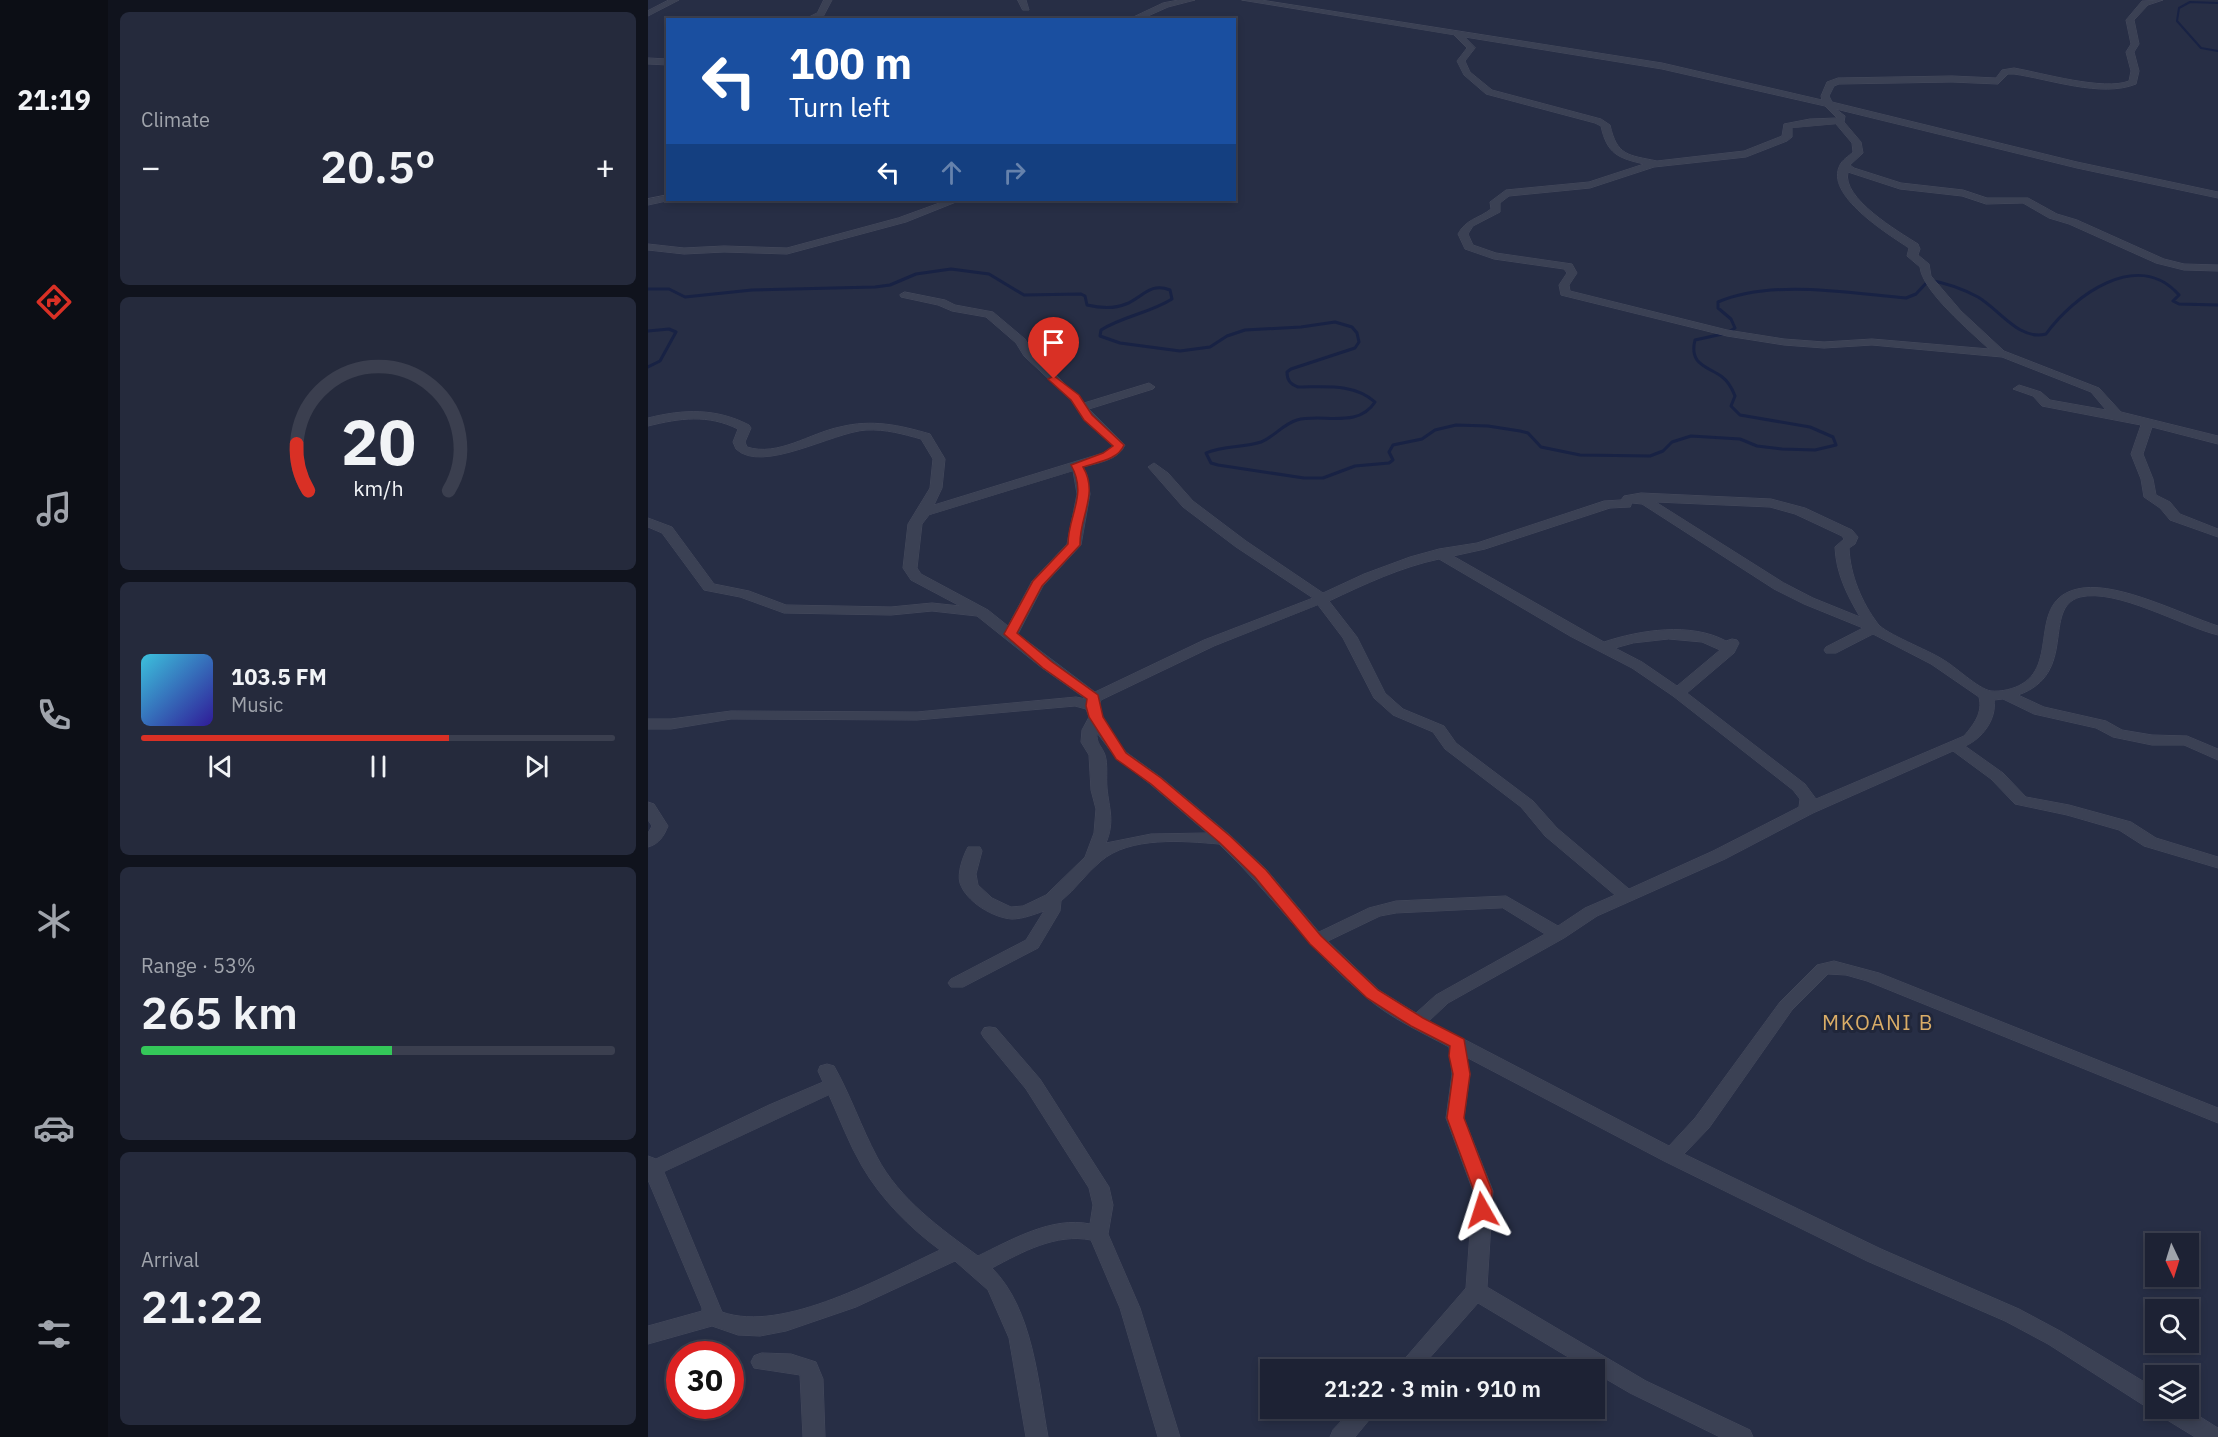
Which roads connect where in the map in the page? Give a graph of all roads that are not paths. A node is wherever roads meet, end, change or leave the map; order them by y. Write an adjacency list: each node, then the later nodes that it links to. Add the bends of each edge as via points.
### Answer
1 (675, 0): 6 (street)
2 (828, 0): 7 (street, via 820,15)
3 (1191, 0): 8 (street)
4 (1246, 0): 9 (street)
5 (2158, 0): 12 (street, via 2145,3 2130,20 2135,44 2130,52 2135,71 2133,82 2127,86 2102,86 2014,71 2005,72 1998,81 1848,79 1830,84 1826,96)
6 (648, 14)
7 (812, 18)
8 (1136, 18)
9 (1458, 35): 12 (street, via 1662,66); 14 (street, via 1471,48 1461,61 1468,77 1489,92 1598,121 1605,125 1614,148 1638,160)
10 (648, 61): 11 (street)
11 (666, 62)
12 (1830, 106): 13 (street, via 1843,119); 16 (street)
13 (1839, 122): 14 (street, via 1790,125 1785,127 1788,134 1784,140 1746,154); 15 (street, via 1858,146 1857,153)
14 (1659, 164): 23 (street, via 1590,185 1506,194 1495,202 1493,214 1467,224 1464,240 1469,247 1494,256 1572,268 1564,285 1565,293 1727,333 1824,345 1872,342)
15 (1844, 167): 21 (street, via 1915,189 1963,193 1986,201 2025,200 2053,216 2160,261 2184,267); 23 (street, via 1844,181 1856,203 1890,232 1914,246 1912,256 1925,266 1929,280)
16 (2218, 195)
17 (666, 198): 19 (street)
18 (953, 201): 20 (street, via 902,220 787,251)
19 (648, 202)
20 (648, 247)
21 (2218, 268)
22 (906, 295): 26 (street, via 989,314 1021,341 1028,354)
23 (2000, 353): 27 (street, via 2095,390)
24 (1149, 387): 26 (street)
25 (2019, 388): 27 (street, via 2037,394 2046,403)
26 (1083, 407): 31 (street, via 1088,417 1119,445 1107,456)
27 (2117, 415): 29 (street)
28 (648, 422): 34 (street, via 688,412 717,417 745,428 739,442 742,449 764,454 854,428 892,427 917,433 929,440 939,459 936,488)
29 (2148, 423): 30 (street); 37 (street, via 2138,454 2150,497 2167,506 2175,517)
30 (2218, 440)
31 (1076, 465): 34 (street); 43 (street, via 1084,477 1083,508 1074,545 1037,584)
32 (1154, 467): 39 (street, via 1188,504 1240,544 1311,589)
33 (1640, 498): 38 (street, via 1629,499 1625,504 1609,504 1473,548); 41 (street, via 1801,598); 41 (street, via 1771,503 1841,530 1851,537 1842,548 1845,571)
34 (924, 512): 40 (street, via 915,524 911,572)
35 (2205, 516): 37 (street)
36 (648, 522): 40 (street, via 668,530 709,587 744,594 784,609 932,607)
37 (2218, 532)
38 (1439, 553): 39 (street, via 1369,577); 44 (street)
39 (1320, 600): 49 (street, via 1209,643); 60 (street, via 1350,637 1379,695 1398,712 1439,729 1450,746 1527,804 1551,832)
40 (983, 613): 43 (street)
41 (1874, 628): 45 (street); 47 (street, via 1953,671)
42 (2218, 631): 48 (street, via 2112,594 2074,594 2057,606 2050,652 2037,679 2023,689)
43 (1011, 634): 49 (street)
44 (1605, 647): 46 (street); 46 (street, via 1634,638 1688,636 1731,646)
45 (1831, 650)
46 (1678, 693): 54 (street, via 1799,787 1808,799)
47 (1985, 694): 48 (street); 51 (street, via 1989,710 1981,726 1969,740)
48 (2004, 694): 52 (street, via 2039,711 2101,724 2118,734 2187,741)
49 (1094, 707): 50 (street, via 1076,701 917,716 740,715); 55 (street, via 1121,756); 58 (street, via 1089,742 1097,755 1104,809 1102,834)
50 (648, 724)
51 (1956, 746): 54 (street); 59 (street, via 1997,776 2022,801 2125,826 2150,842)
52 (2218, 755)
53 (648, 807): 56 (street, via 660,826)
54 (1807, 809): 60 (street, via 1719,855)
55 (1224, 839): 58 (street, via 1194,836 1127,843); 63 (street, via 1260,873)
56 (648, 842)
57 (974, 851): 61 (street, via 968,885 999,909 1010,913 1027,911)
58 (1093, 857): 61 (street)
59 (2218, 863)
60 (1626, 895): 62 (street)
61 (1053, 898): 64 (street, via 1052,911 1032,944)
62 (1558, 934): 63 (street, via 1499,901 1386,909); 65 (street, via 1442,999)
63 (1316, 940): 65 (street, via 1372,994)
64 (957, 983)
65 (1417, 1022): 67 (street)
66 (990, 1033): 71 (street, via 1033,1084 1099,1186 1103,1205)
67 (1458, 1043): 69 (street); 74 (street, via 1461,1074 1455,1118 1483,1191)
68 (2218, 1116): 69 (street, via 1873,978 1834,967 1823,969 1786,1006 1702,1123)
69 (1671, 1156): 79 (street, via 1874,1255 2012,1315)
70 (650, 1166): 72 (street, via 776,1110 831,1078 870,1163 929,1232); 75 (street, via 712,1308)
71 (1098, 1233): 73 (street, via 1058,1232 1014,1247); 84 (street, via 1144,1350)
72 (957, 1251): 73 (street); 75 (street, via 840,1304 796,1319 740,1326)
73 (977, 1266): 83 (street, via 996,1285 1020,1338)
74 (1476, 1291): 77 (street); 86 (street, via 1638,1387)
75 (712, 1317): 76 (street)
76 (648, 1335)
77 (1415, 1359)
78 (762, 1362): 82 (street, via 807,1368 812,1379)
79 (2145, 1394)
80 (1358, 1419): 85 (street)
81 (2185, 1419): 87 (street)
82 (814, 1437)
83 (1037, 1437)
84 (1169, 1437)
85 (1341, 1437)
86 (1742, 1437)
87 (2213, 1437)

